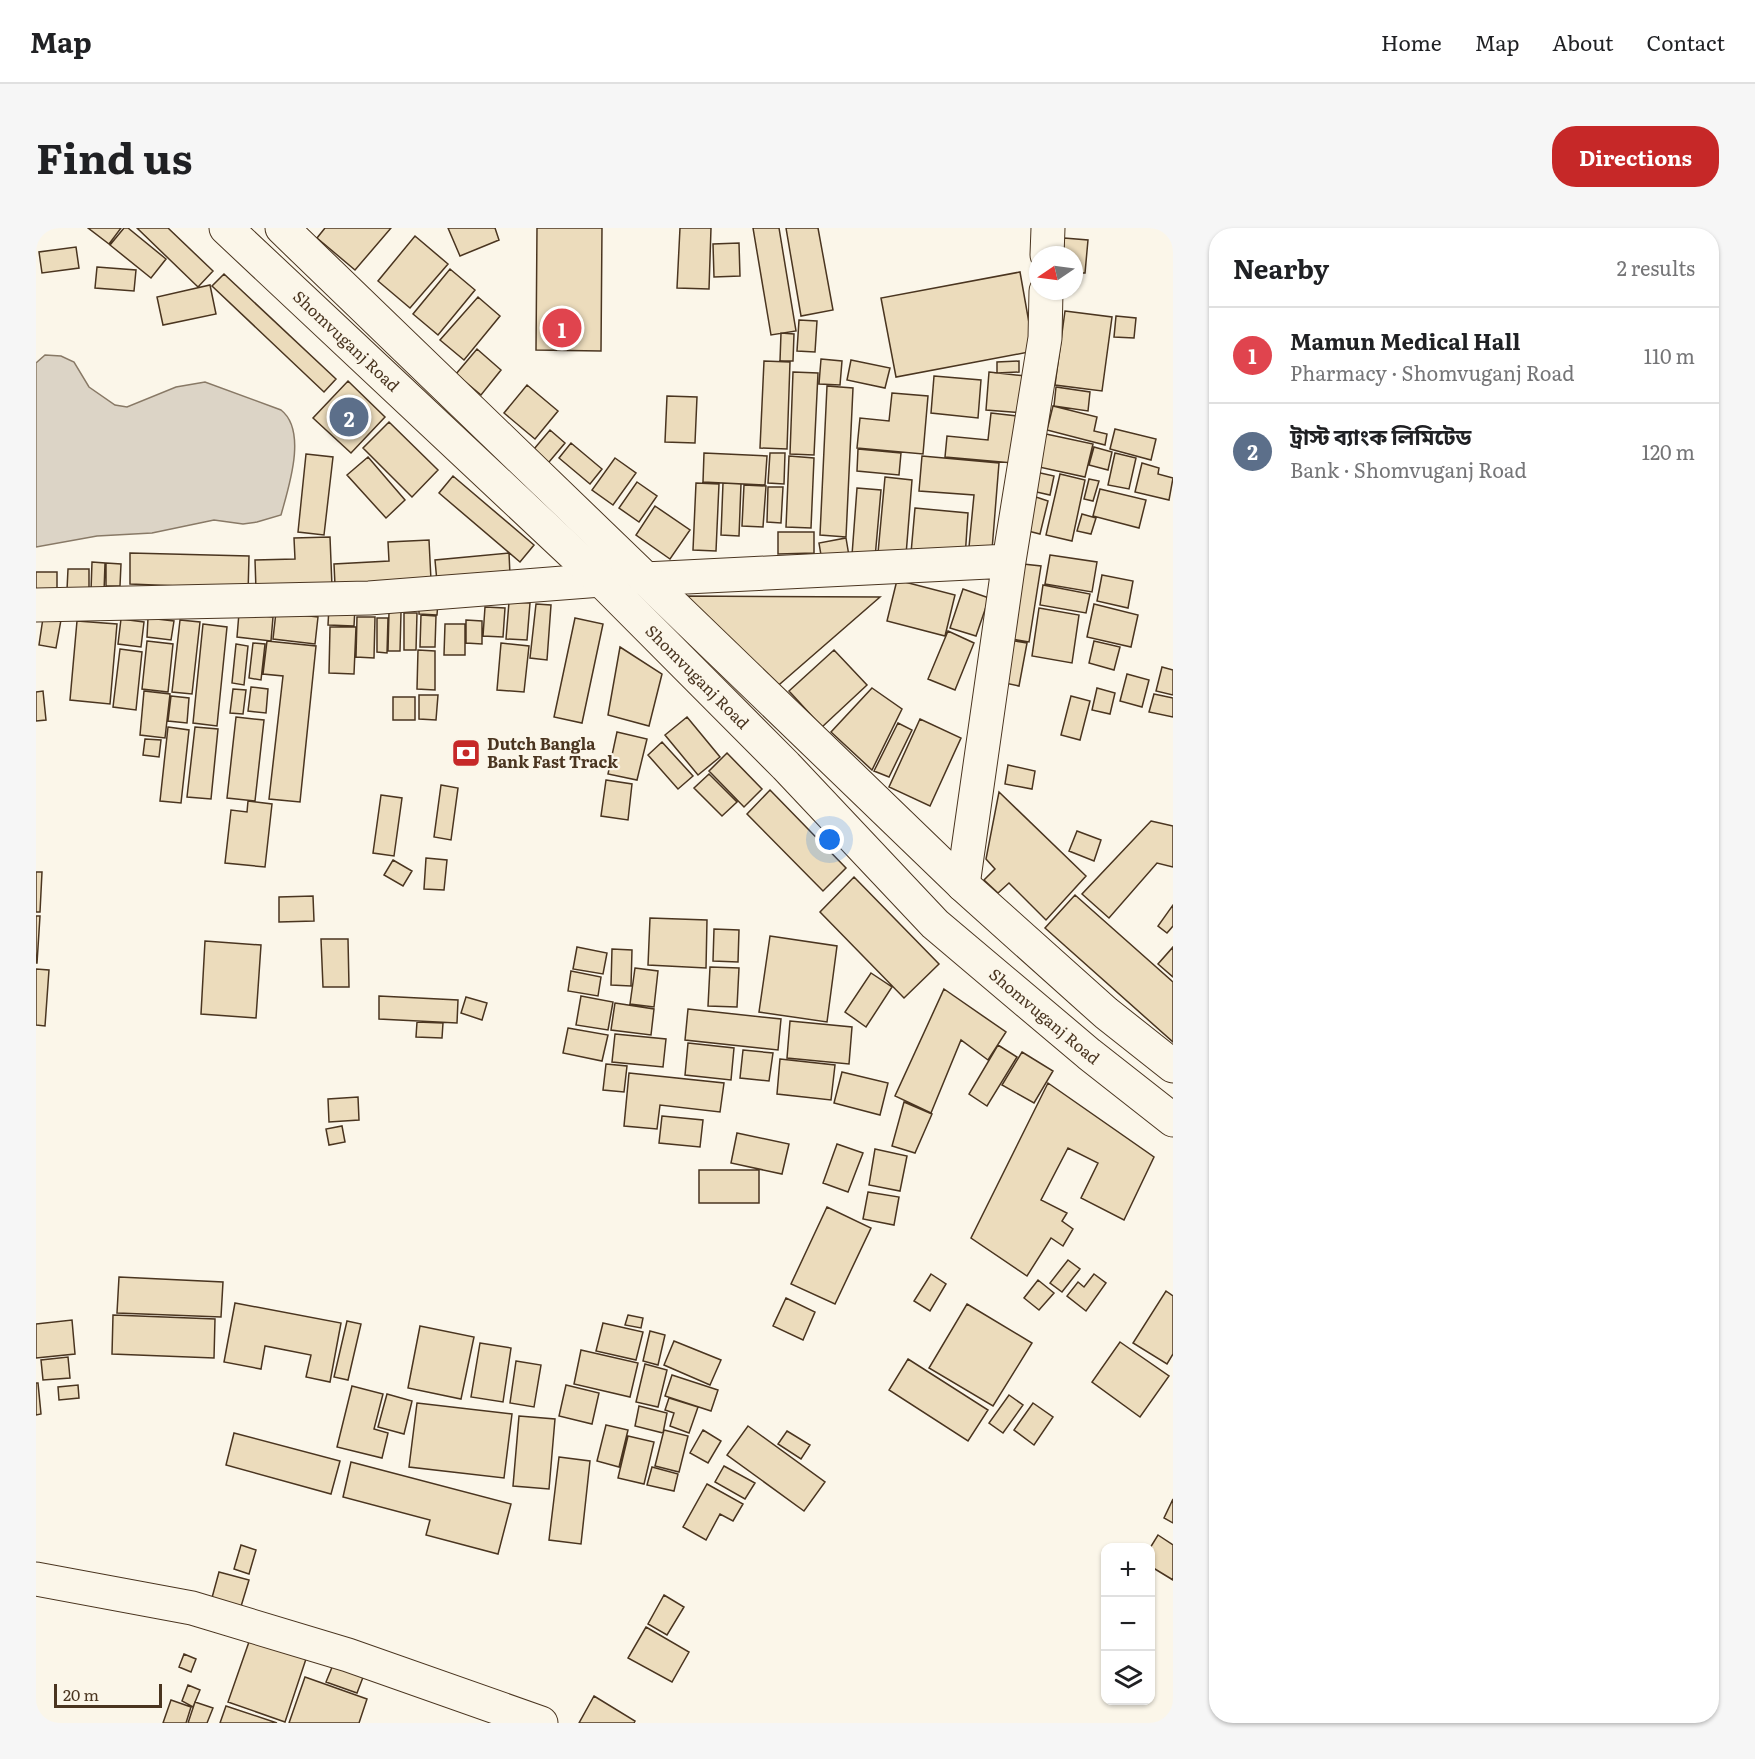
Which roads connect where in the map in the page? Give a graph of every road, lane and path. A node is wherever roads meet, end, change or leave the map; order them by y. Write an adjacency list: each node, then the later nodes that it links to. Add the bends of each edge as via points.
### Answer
1 (226, 228): 8 (main road, Shomvuganj Road)
2 (282, 228): 7 (main road, Shomvuganj Road)
3 (1048, 228): 4 (main road)
4 (1047, 246)
5 (1046, 300): 6 (main road, via 1045,338)
6 (1009, 561): 7 (main road); 10 (main road)
7 (645, 579): 10 (main road, Shomvuganj Road)
8 (601, 580): 9 (main road, via 369,598); 12 (main road, Shomvuganj Road, via 786,766 935,924)
9 (36, 605)
10 (963, 885): 11 (main road, Shomvuganj Road, via 1106,1013)
11 (1173, 1066)
12 (1173, 1119)
13 (36, 1579): 14 (main road, via 192,1608 348,1655)
14 (542, 1723)

